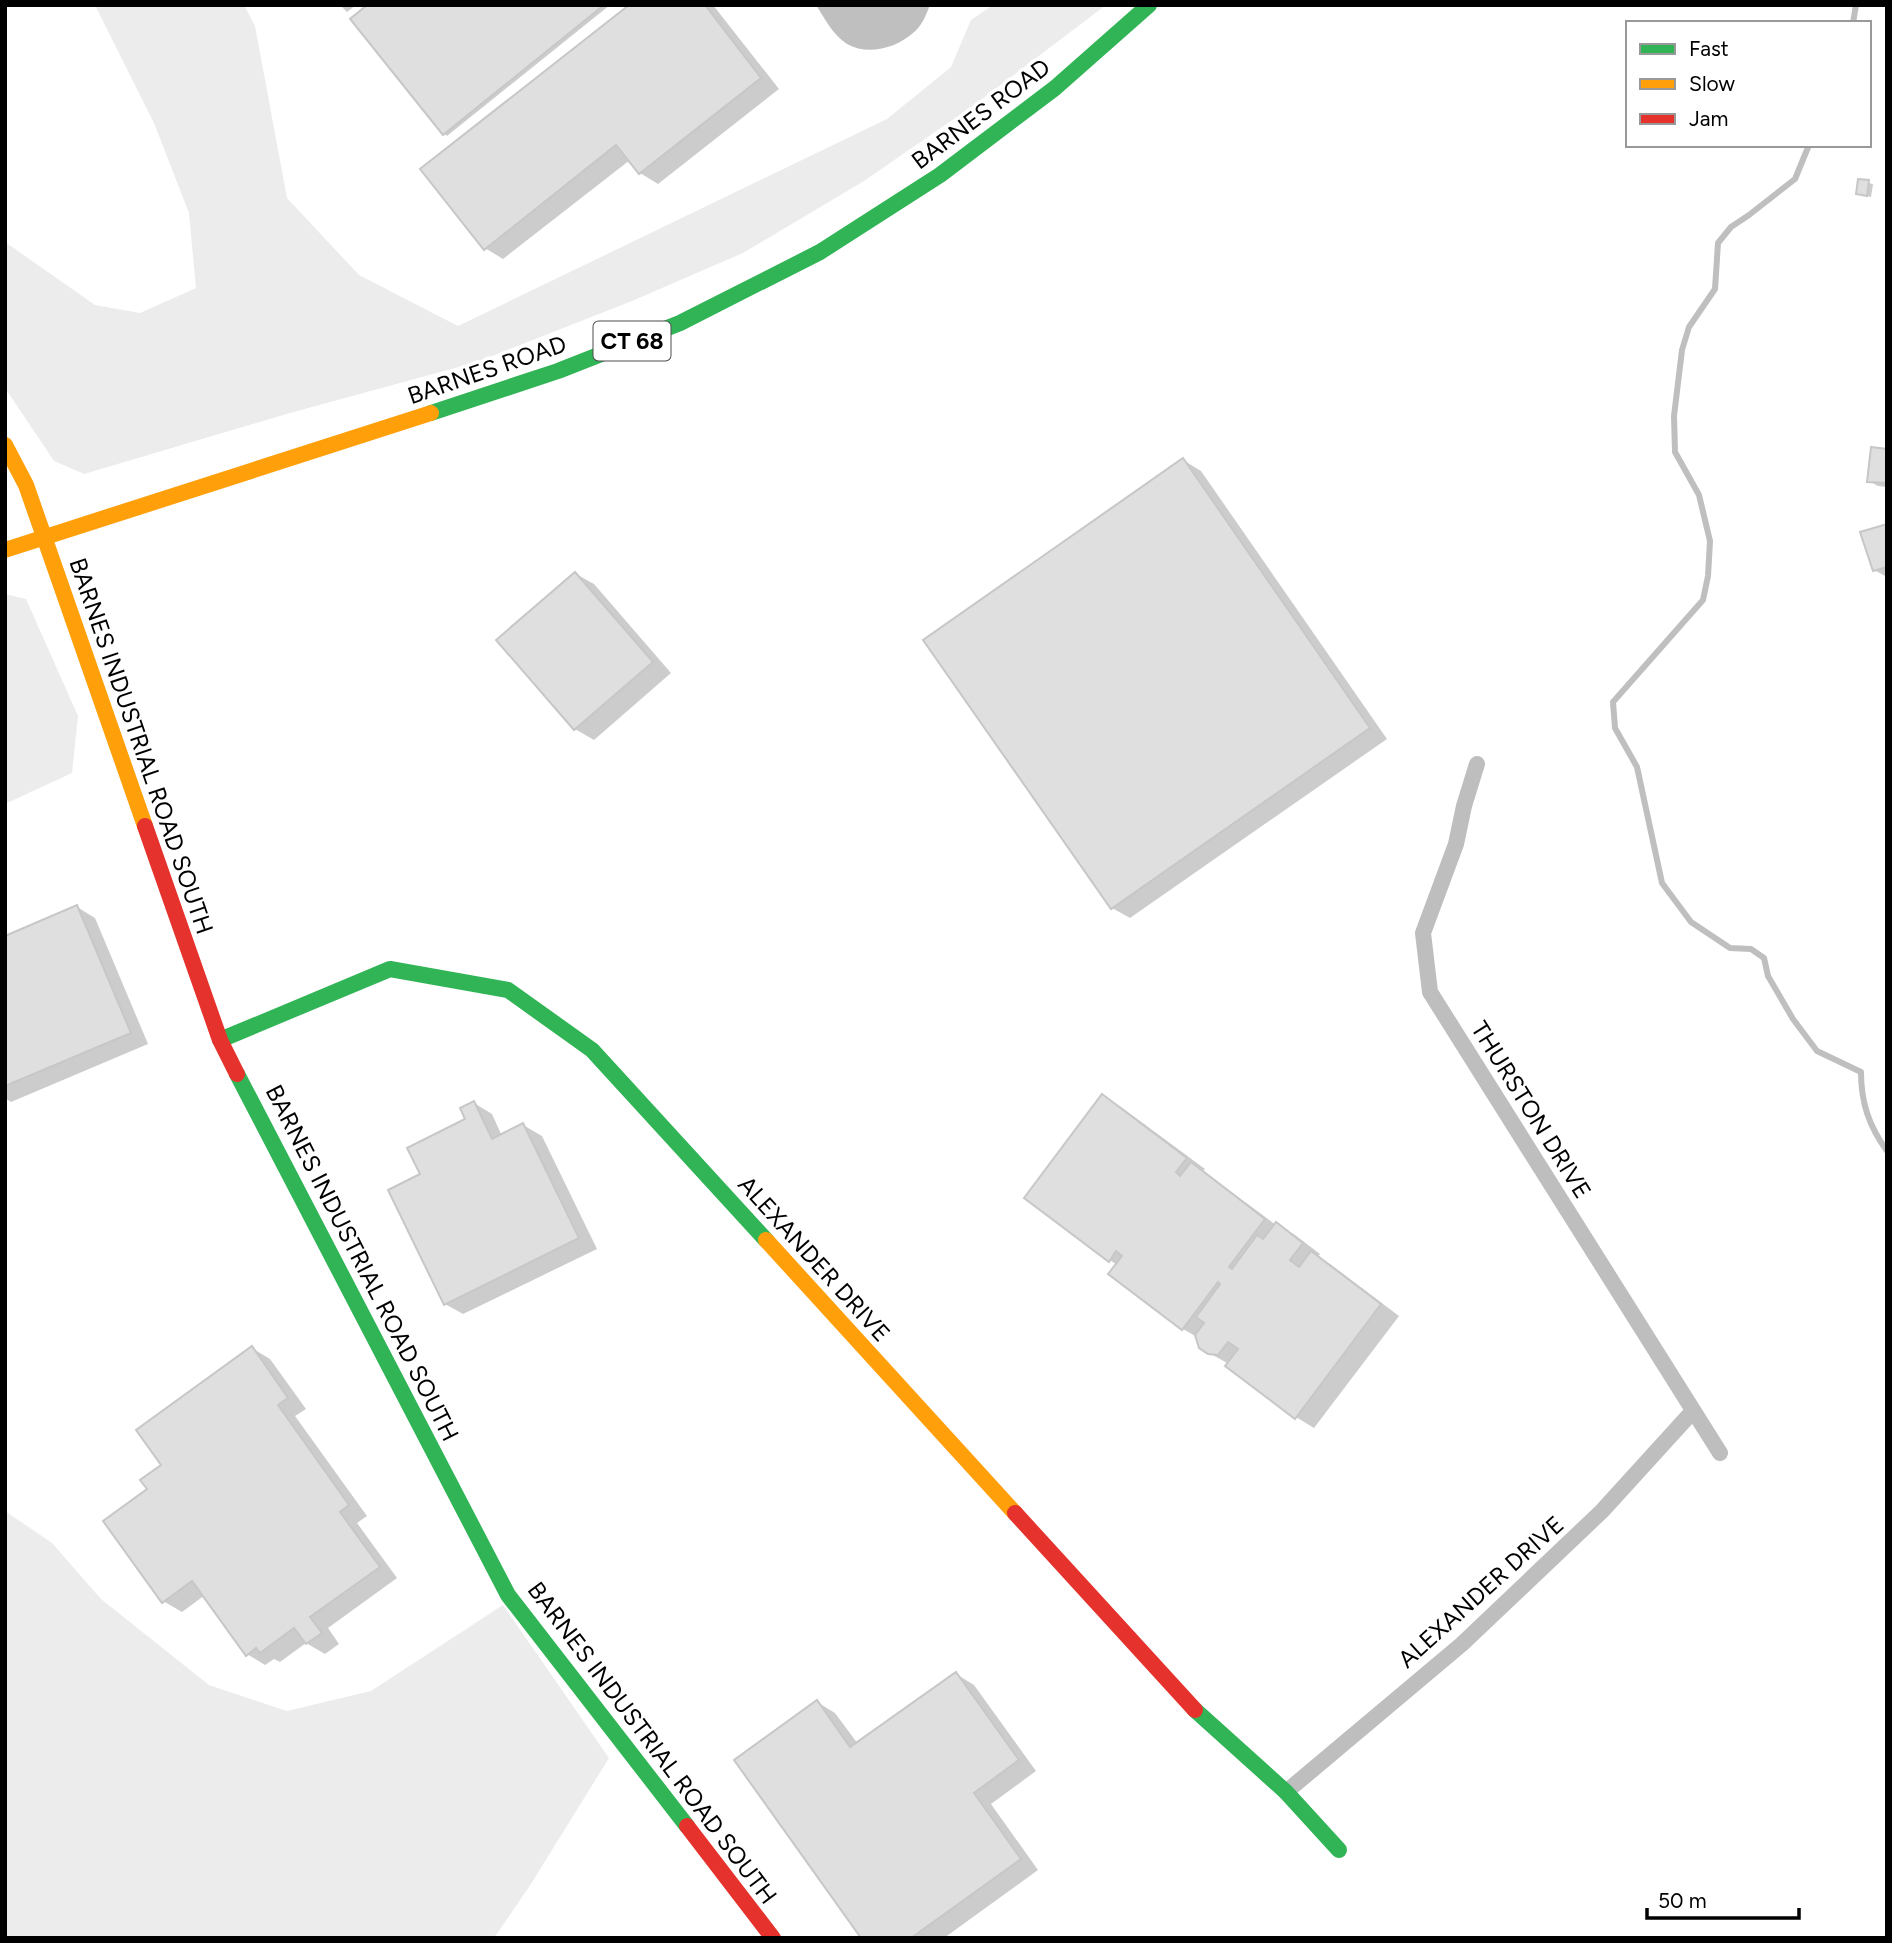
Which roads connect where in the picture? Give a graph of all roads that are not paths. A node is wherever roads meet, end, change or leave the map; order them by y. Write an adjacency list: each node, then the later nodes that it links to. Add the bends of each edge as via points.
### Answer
1 (1149, 5): 3 (street, BARNES ROAD / CT 68, via 1055,88 940,175 820,252 680,323 545,375)
2 (5, 445): 3 (street, BARNES INDUSTRIAL ROAD SOUTH, via 26,485)
3 (44, 538): 4 (street, BARNES ROAD / CT 68); 6 (street, BARNES INDUSTRIAL ROAD SOUTH)
4 (5, 550)
5 (1477, 764): 7 (street, THURSTON DRIVE, via 1456,844 1423,933 1430,992)
6 (220, 1040): 9 (street, ALEXANDER DRIVE, via 390,968 508,990 518,997 592,1050 1195,1710); 11 (street, BARNES INDUSTRIAL ROAD SOUTH, via 508,1595)
7 (1693, 1411): 8 (street, THURSTON DRIVE); 9 (street, ALEXANDER DRIVE, via 1602,1511 1462,1644)
8 (1720, 1453)
9 (1286, 1791): 10 (street, ALEXANDER DRIVE)
10 (1339, 1850)
11 (772, 1938)

